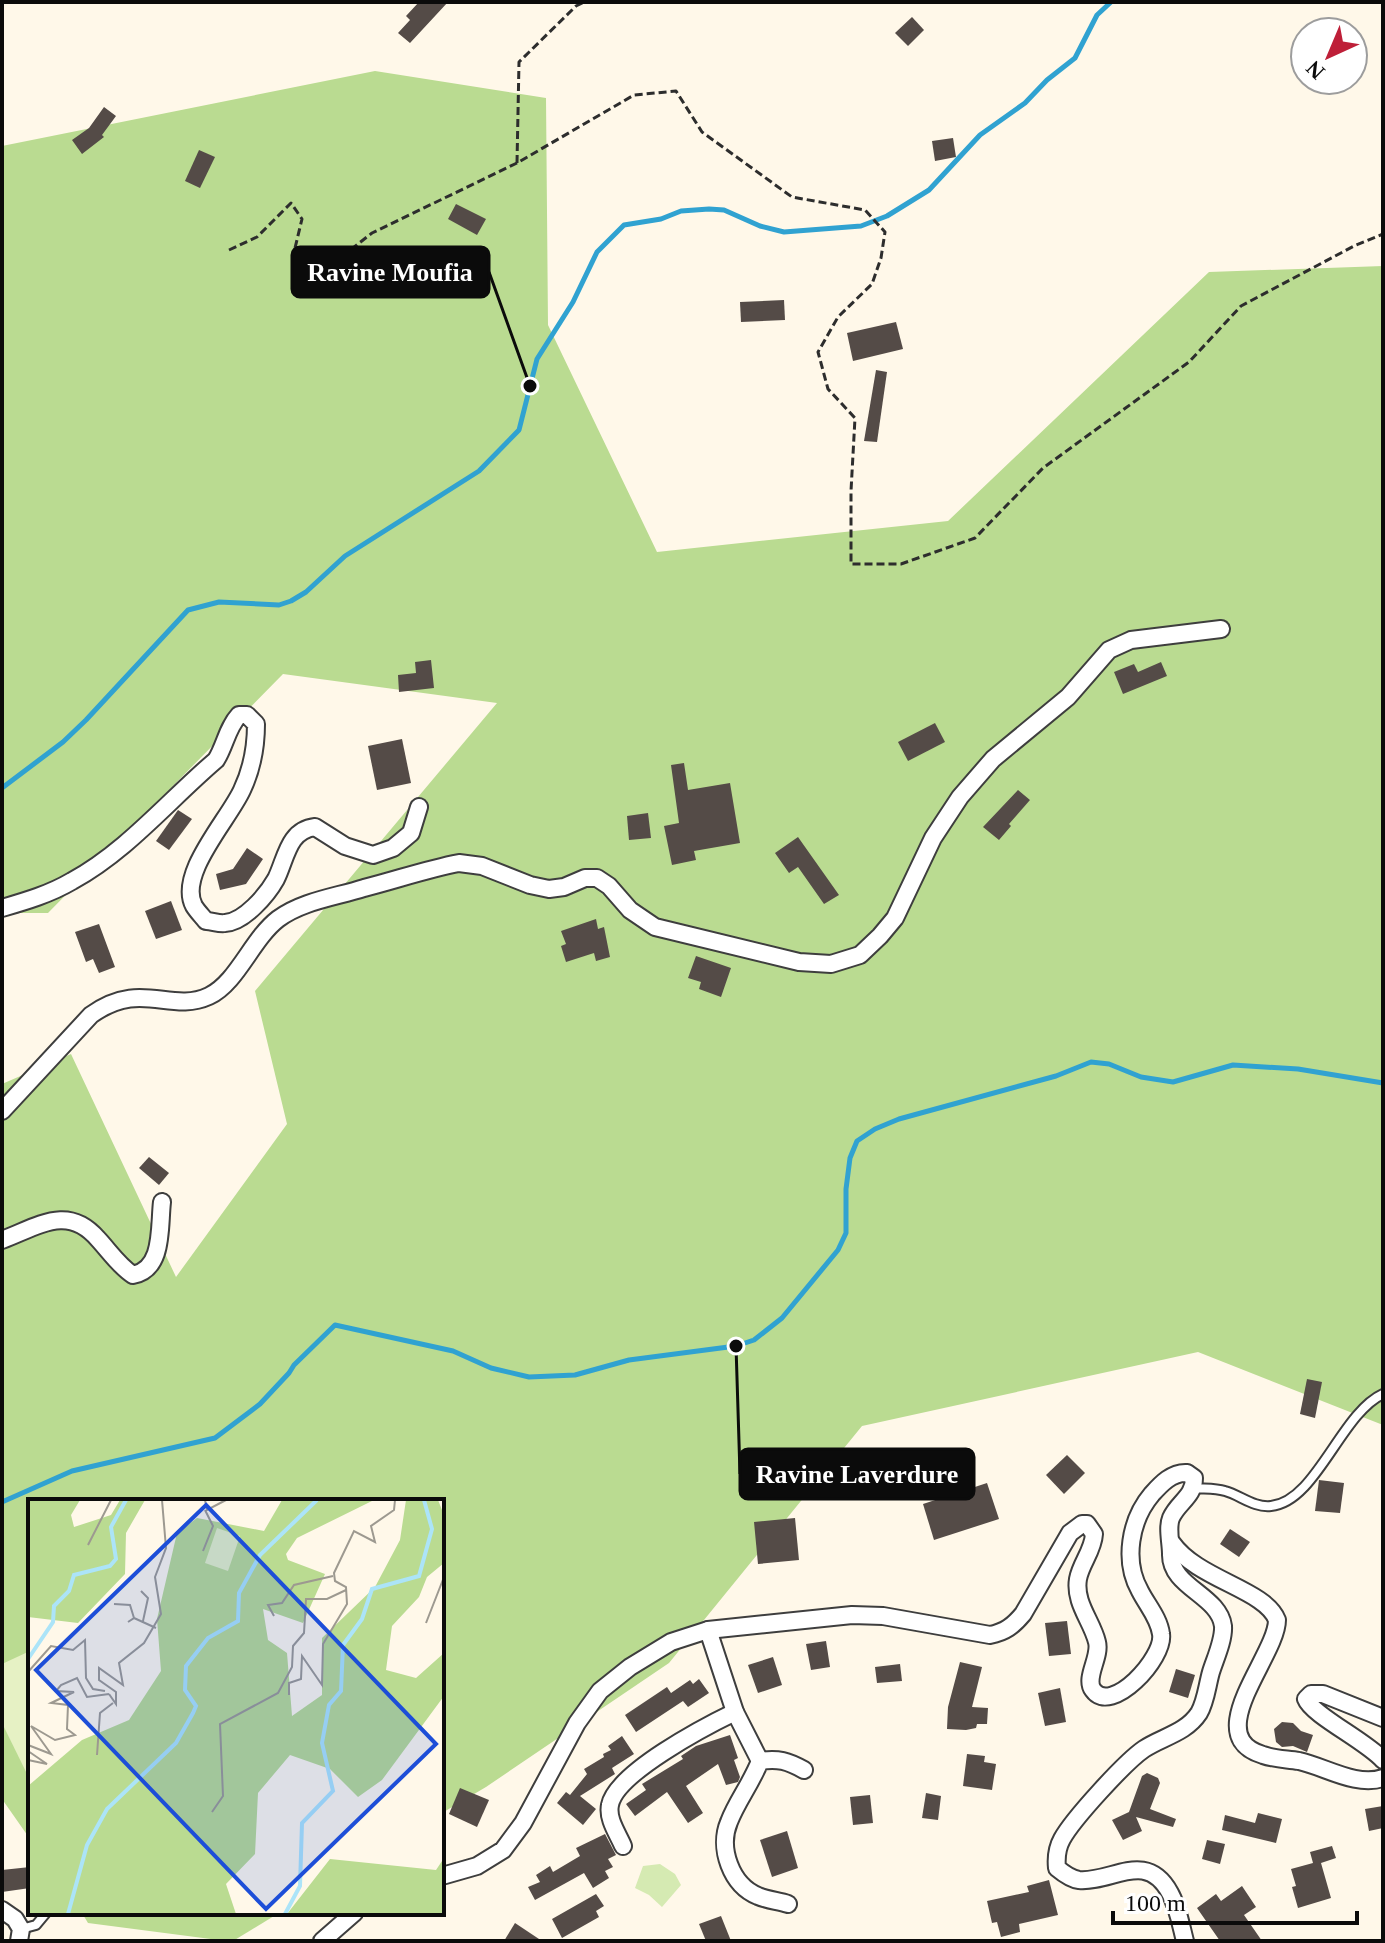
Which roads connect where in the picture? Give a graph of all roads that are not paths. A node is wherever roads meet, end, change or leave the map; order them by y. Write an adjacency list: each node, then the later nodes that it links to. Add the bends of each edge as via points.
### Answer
1 (1221, 629): 4 (street, via 1131,640 1109,650 1068,697 993,759 960,797 933,838 895,918 860,955 831,964 799,962 655,927 597,878 549,889 459,863 293,910 268,928 208,997 128,998 103,1007)
2 (419, 807): 3 (street, via 411,833 373,855 345,846 315,827 306,828 285,853 276,879 251,908 225,924 206,921 193,905 197,865 242,790 256,746 256,724 239,715 216,760 113,855 71,882)
3 (2, 908)
4 (2, 1111)
5 (162, 1202): 6 (street, via 156,1256 144,1273 133,1275 122,1268 77,1220 52,1221)
6 (2, 1240)
7 (1383, 1394): 8 (lane, via 1366,1404 1306,1484 1287,1500 1271,1506 1225,1491)
8 (1194, 1488): 9 (street, via 1171,1517); 10 (street, via 1191,1474 1172,1475 1150,1496 1136,1521 1131,1545 1135,1581 1158,1622 1162,1642 1140,1677 1112,1694 1095,1693 1091,1685 1098,1645 1077,1590 1093,1542 1087,1524 1070,1533 1023,1614 1003,1632 975,1634 852,1615)
9 (1172, 1543): 16 (street, via 1207,1574 1267,1604 1274,1614 1274,1638 1237,1718 1247,1746 1262,1755 1343,1776); 25 (street, via 1177,1572 1209,1603 1223,1627 1204,1702 1185,1728 1129,1762 1074,1822 1062,1839 1056,1863 1061,1872 1079,1880 1124,1870 1150,1874 1172,1896)
10 (708, 1630): 11 (street); 18 (street, via 671,1642 600,1691 503,1850 477,1866)
11 (735, 1712): 14 (street); 17 (street, via 651,1760 620,1788 611,1800 610,1816)
12 (1383, 1718): 13 (street, via 1323,1694 1306,1699 1315,1712)
13 (1383, 1760)
14 (760, 1761): 15 (street, via 789,1761); 19 (street, via 729,1820 725,1853 742,1885 757,1896)
15 (804, 1770)
16 (1383, 1778)
17 (623, 1846)
18 (444, 1875)
19 (788, 1904)
20 (2, 1910): 23 (street, via 15,1919)
21 (44, 1915): 23 (lane)
22 (352, 1915): 24 (street)
23 (20, 1935)
24 (322, 1941)
25 (1185, 1941)

